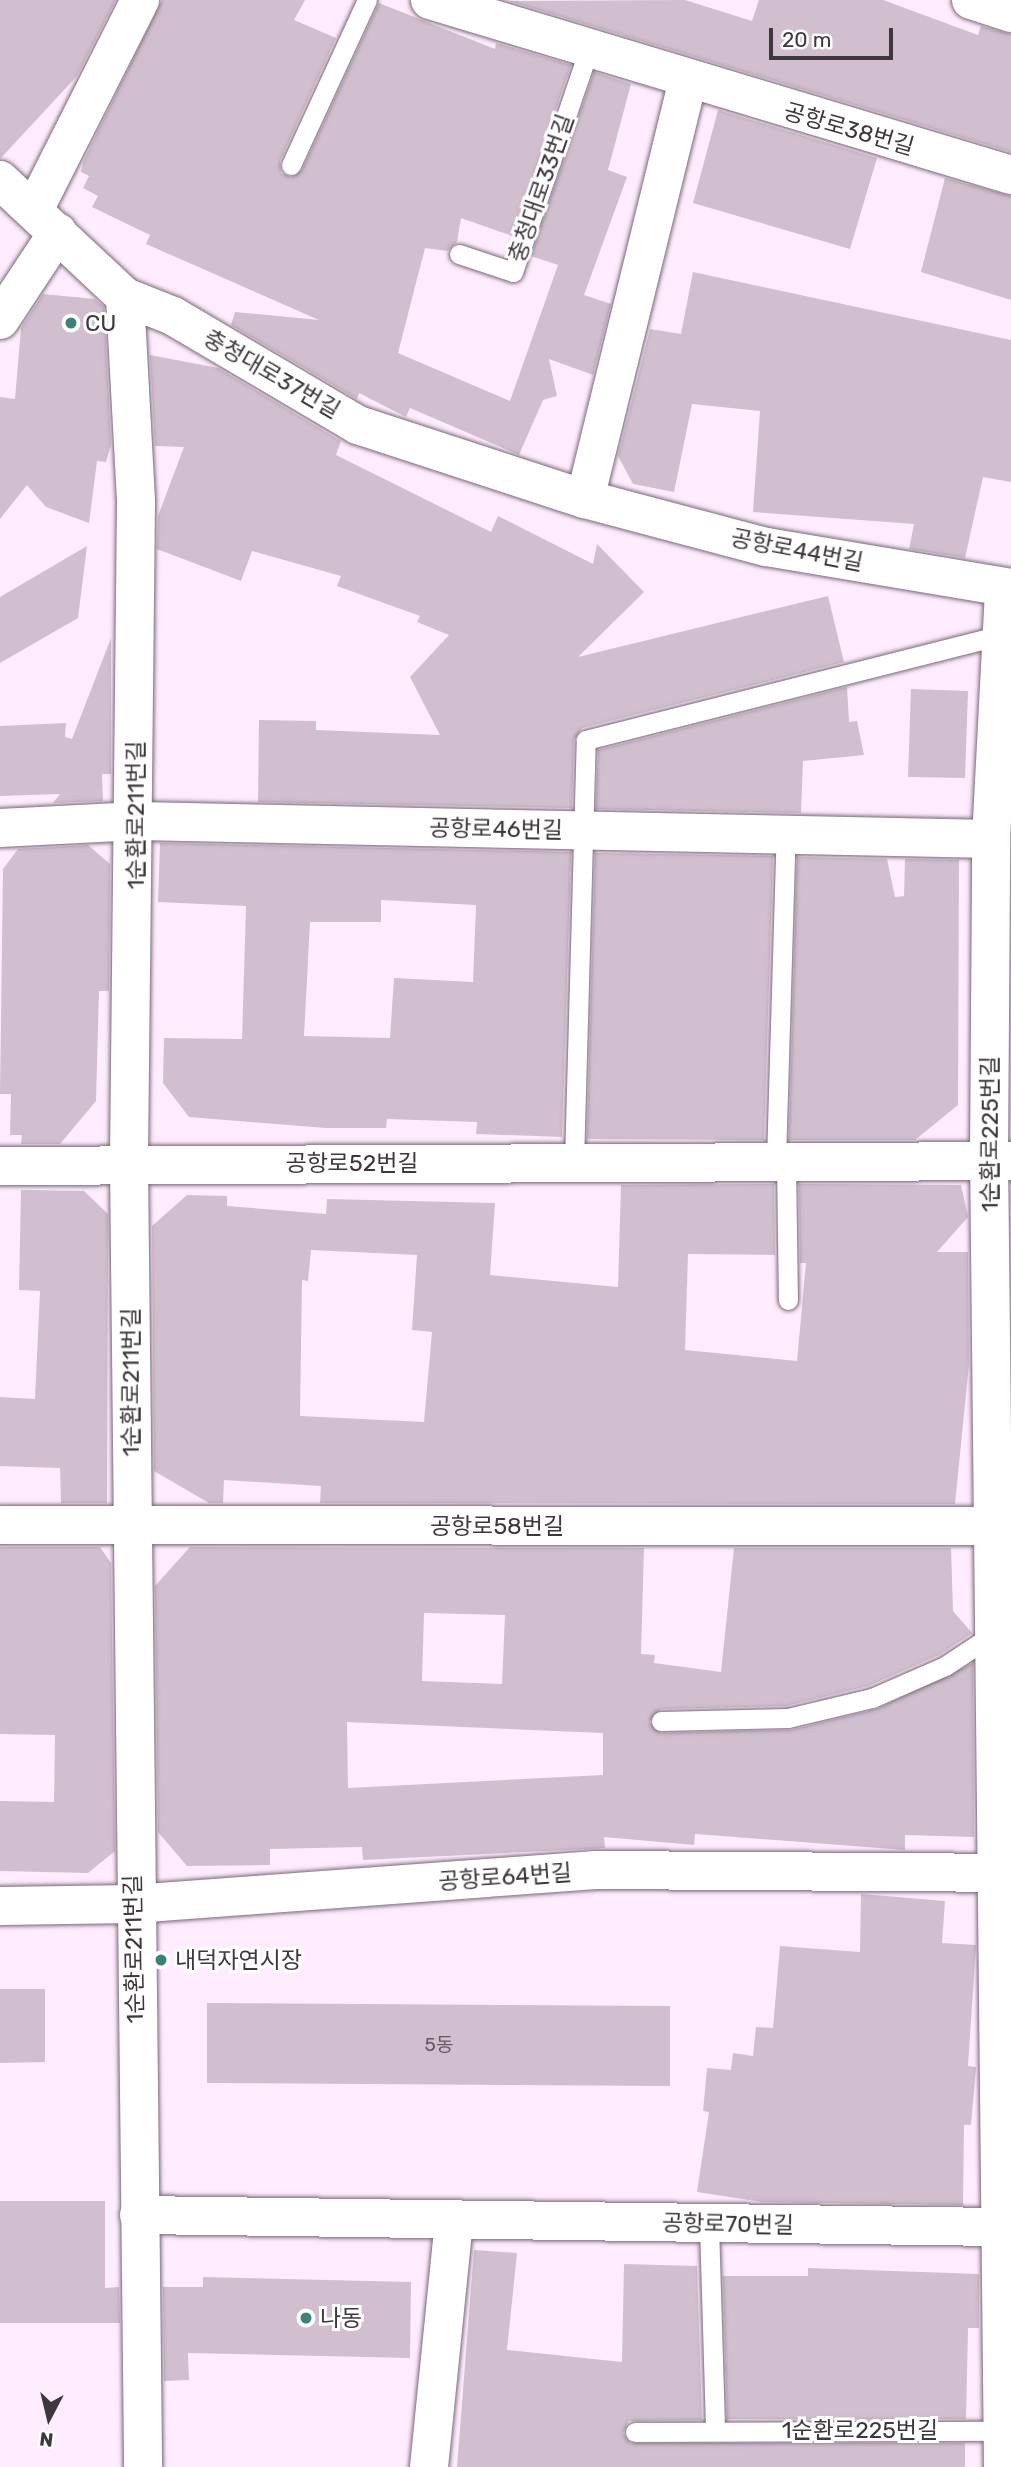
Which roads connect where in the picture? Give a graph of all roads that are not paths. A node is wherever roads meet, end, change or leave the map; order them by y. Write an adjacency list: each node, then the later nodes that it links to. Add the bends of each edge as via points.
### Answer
1 (140, 0): 12 (street)
2 (367, 0): 9 (lane)
3 (430, 0): 5 (street)
4 (971, 0): 6 (street)
5 (490, 11): 7 (street)
6 (1011, 13)
7 (588, 51): 8 (street); 13 (lane, 충청대로33번길, via 513,272)
8 (688, 81): 10 (street, 공항로38번길); 16 (street)
9 (291, 165)
10 (1011, 175)
11 (0, 180): 12 (street, 충청대로37번길)
12 (46, 221): 14 (street, 충청대로37번길); 15 (street)
13 (459, 254)
14 (125, 297): 16 (street, 충청대로37번길, via 173,316 358,425); 19 (street, 1순환로211번길, via 136,502)
15 (0, 320)
16 (585, 499): 17 (street, 공항로44번길, via 765,547)
17 (1007, 587): 18 (street, 1순환로225번길)
18 (1001, 635): 21 (lane, via 586,740); 23 (street, 1순환로225번길)
19 (138, 821): 20 (street, 공항로46번길); 21 (street, 공항로46번길); 27 (street, 1순환로211번길)
20 (0, 828)
21 (584, 830): 22 (street, 공항로46번길); 26 (lane)
22 (786, 831): 23 (street, 공항로46번길); 25 (lane)
23 (991, 839): 24 (street, 1순환로225번길)
24 (1000, 1160): 25 (street, 공항로52번길); 32 (street, 1순환로225번길)
25 (781, 1161): 26 (street, 공항로52번길); 29 (lane)
26 (574, 1162): 27 (street, 공항로52번길)
27 (130, 1164): 28 (street, 공항로52번길); 31 (street, 1순환로211번길)
28 (0, 1166)
29 (788, 1300)
30 (0, 1525): 31 (street, 공항로58번길)
31 (131, 1525): 32 (street, 공항로58번길); 37 (street, 1순환로211번길)
32 (994, 1526): 33 (street, 1순환로225번길)
33 (1000, 1627): 34 (lane, via 945,1667 872,1698 788,1718); 35 (street, 1순환로225번길)
34 (661, 1721)
35 (1004, 1761): 36 (street, 1순환로225번길)
36 (1004, 1872): 37 (street, 공항로64번길, via 596,1870); 42 (street, 1순환로225번길)
37 (133, 1904): 38 (street, 공항로64번길); 39 (street, 1순환로211번길)
38 (0, 1906)
39 (139, 2215): 40 (street, 공항로70번길); 47 (street, 1순환로211번길)
40 (454, 2220): 41 (street, 공항로70번길); 48 (street)
41 (709, 2225): 42 (street, 공항로70번길); 44 (lane)
42 (1002, 2227): 43 (street, 1순환로225번길)
43 (1008, 2323): 46 (street, 1순환로225번길)
44 (715, 2430): 45 (lane, 1순환로225번길); 46 (lane, 1순환로225번길)
45 (635, 2432)
46 (1004, 2449)
47 (143, 2467)
48 (429, 2467)

